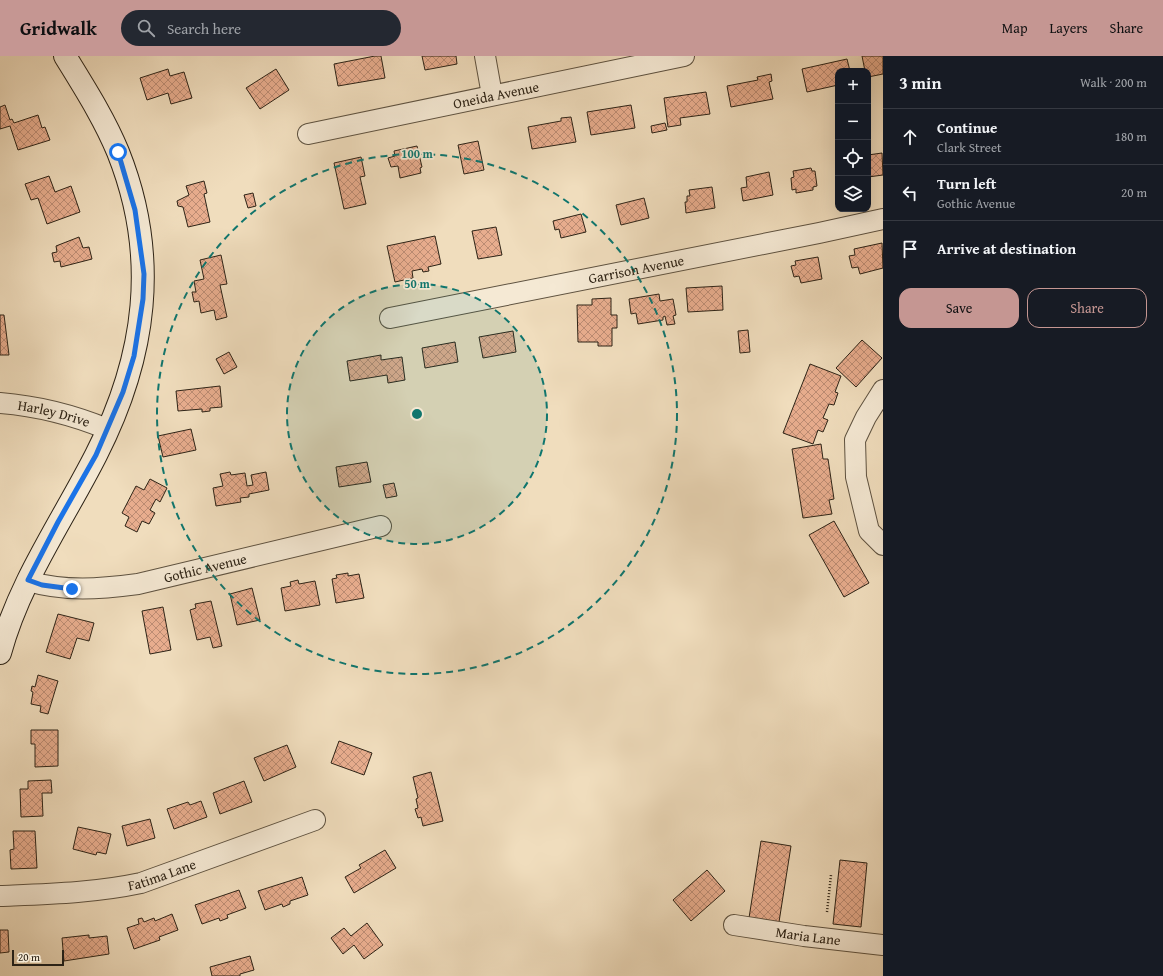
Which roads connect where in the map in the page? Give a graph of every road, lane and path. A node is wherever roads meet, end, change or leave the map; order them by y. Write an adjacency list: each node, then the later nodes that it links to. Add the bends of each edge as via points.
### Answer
1 (64, 56): 10 (street, via 101,116 118,152 135,210 144,274 143,299 134,356 123,392)
2 (485, 56): 4 (street)
3 (684, 56): 4 (street, Oneida Avenue)
4 (492, 95): 5 (street, Oneida Avenue)
5 (308, 134)
6 (883, 219): 7 (street, Garrison Avenue)
7 (390, 318)
8 (883, 390): 12 (street, via 855,440 856,477 869,531)
9 (0, 403): 10 (street, Harley Drive, via 54,411)
10 (107, 429): 13 (street, via 96,455)
11 (381, 526): 13 (street, Gothic Avenue, via 138,584 72,589 42,585)
12 (883, 545)
13 (28, 580): 14 (street)
14 (0, 653)
15 (316, 820): 17 (street, Fatima Lane, via 141,883 81,893)
16 (831, 875): 18 (path)
17 (0, 896)
18 (827, 912)
19 (734, 925): 20 (street, Maria Lane)
20 (883, 945)

